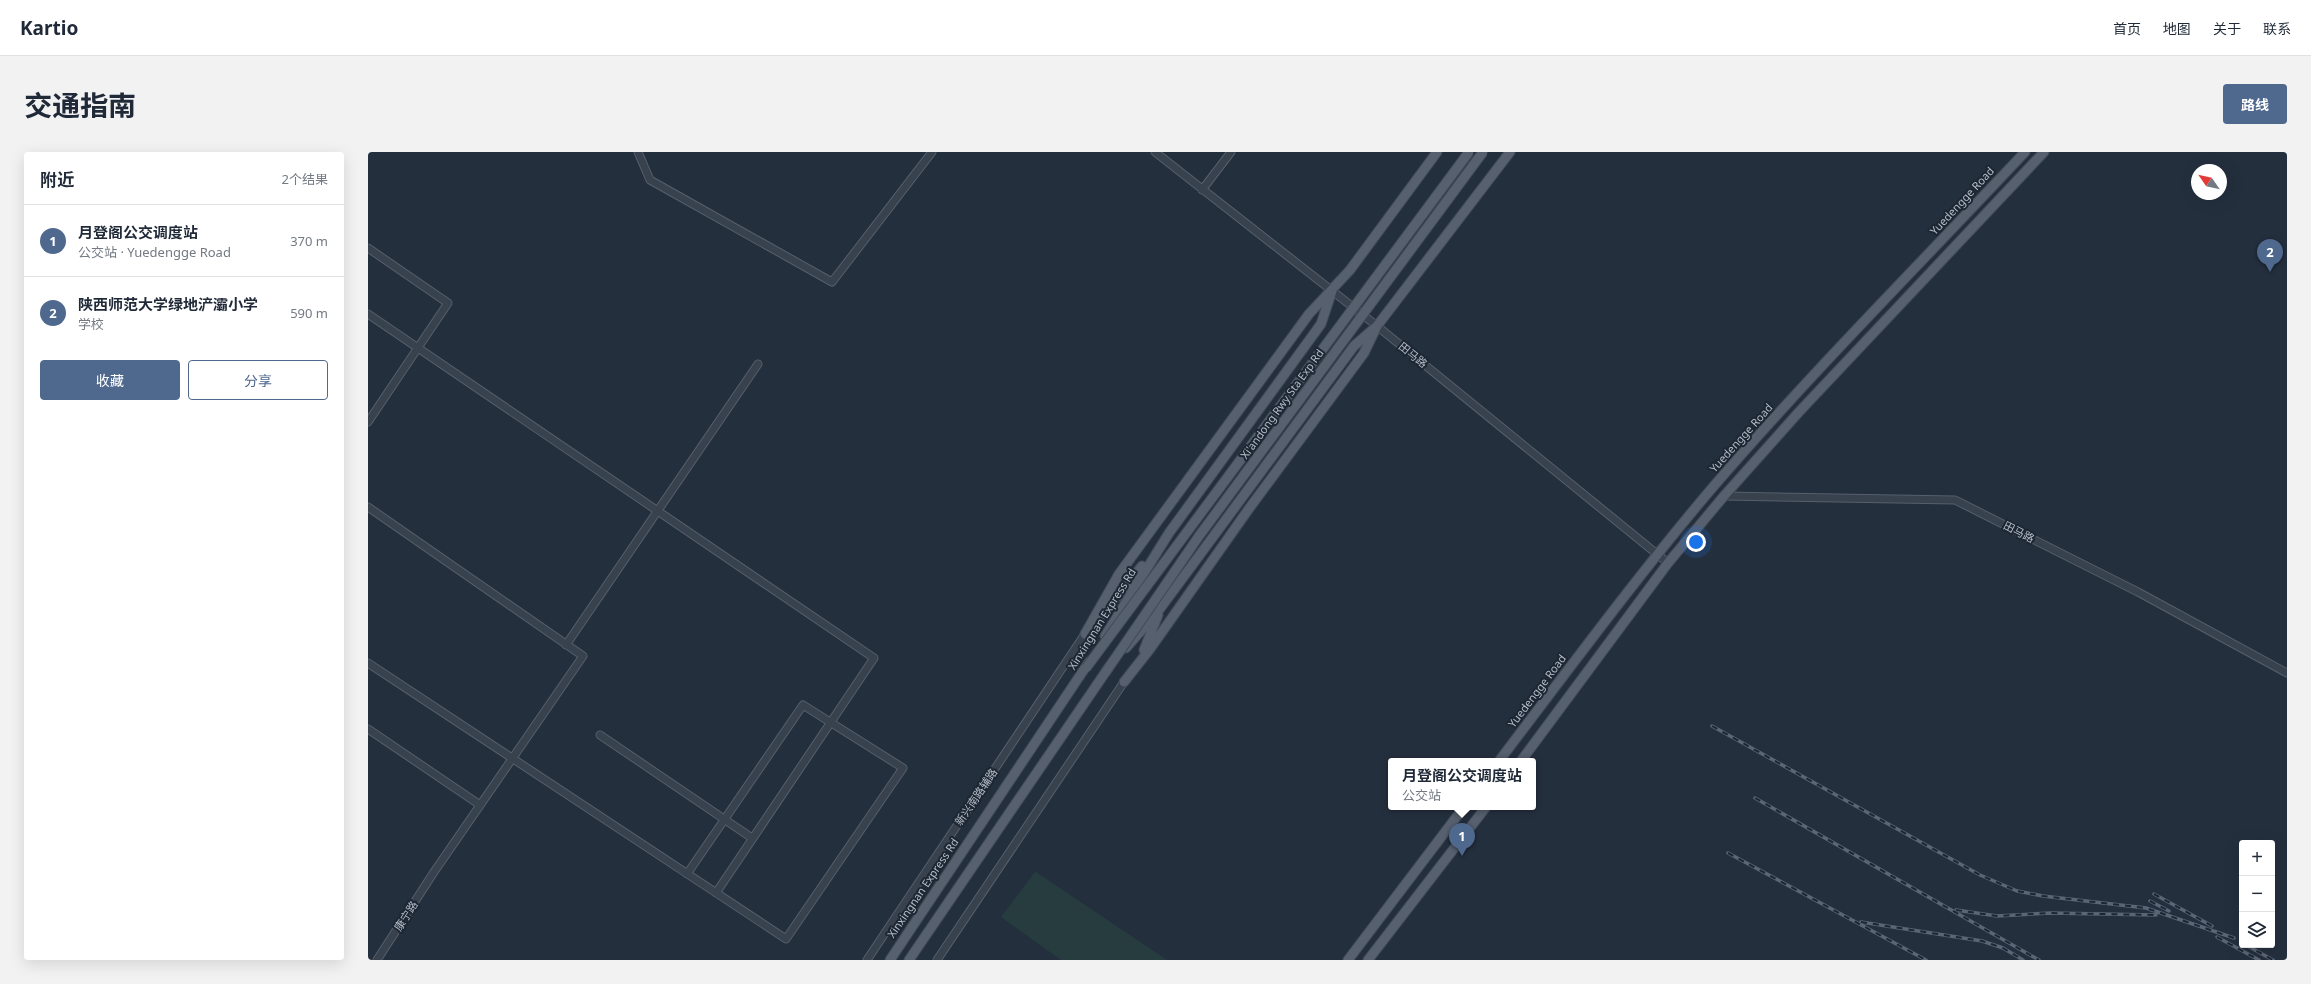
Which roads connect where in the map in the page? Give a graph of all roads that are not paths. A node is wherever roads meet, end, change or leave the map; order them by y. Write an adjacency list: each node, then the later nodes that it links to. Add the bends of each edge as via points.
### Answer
1 (638, 152): 2 (street, via 650,180 832,282)
2 (932, 152)
3 (1155, 152): 11 (street, 田马路)
4 (1231, 152): 11 (street)
5 (1437, 152): 13 (main road)
6 (1469, 152): 29 (main road, Xi'andong Rwy Sta Exp Rd, bridge)
7 (1483, 152): 30 (main road, Xi'andong Rwy Sta Exp Rd, bridge, via 1199,536)
8 (1510, 152): 15 (main road)
9 (2025, 152): 23 (main road, Yuedengge Road, via 1785,406)
10 (2044, 152): 19 (main road, via 1798,413)
11 (1202, 190): 13 (street, 田马路)
12 (368, 248): 16 (street, via 448,303)
13 (1332, 291): 15 (street, 田马路); 22 (main road, Xinxingnan Express Rd, via 1321,324); 26 (main road, via 1309,314 1119,574)
14 (368, 314): 16 (street)
15 (1377, 326): 23 (street, 田马路); 25 (main road, via 1354,346); 32 (main road, via 1364,353)
16 (417, 348): 18 (street); 21 (street)
17 (758, 364): 21 (street)
18 (368, 422)
19 (1724, 496): 24 (main road); 31 (street, 田马路, via 1955,500 2138,592)
20 (368, 506): 27 (street)
21 (658, 511): 27 (street); 33 (street, via 874,658)
22 (1169, 533): 26 (main road, via 1116,600); 29 (main road, Xinxingnan Express Rd)
23 (1657, 554): 24 (street, 田马路); 37 (main road, Yuedengge Road)
24 (1668, 563): 38 (main road)
25 (1159, 610): 30 (main road); 32 (main road, via 1148,644)
26 (1085, 634): 49 (street, 新兴南路辅路)
27 (566, 645): 36 (street, 康宁路, via 583,656)
28 (369, 665): 36 (street)
29 (1086, 668): 46 (main road, Xinxingnan Express Rd)
30 (1105, 673): 47 (main road)
31 (2287, 673)
32 (1124, 682): 52 (street)
33 (830, 722): 42 (street, via 803,705); 43 (street); 45 (street, via 903,768 786,940)
34 (368, 729): 39 (street)
35 (600, 735): 42 (street)
36 (513, 758): 39 (street, 康宁路); 44 (street)
37 (1501, 758)
38 (1523, 758)
39 (480, 805): 48 (street, 康宁路)
40 (1462, 810): 53 (main road)
41 (1484, 810): 54 (main road)
42 (725, 819): 43 (street); 44 (street)
43 (752, 838): 45 (street)
44 (687, 874): 45 (street)
45 (716, 893)
46 (898, 946): 50 (main road); 51 (main road, Xinxingnan Express Rd)
47 (912, 958)
48 (377, 960)
49 (867, 960)
50 (884, 960)
51 (890, 960)
52 (937, 960)
53 (1348, 960)
54 (1368, 960)

